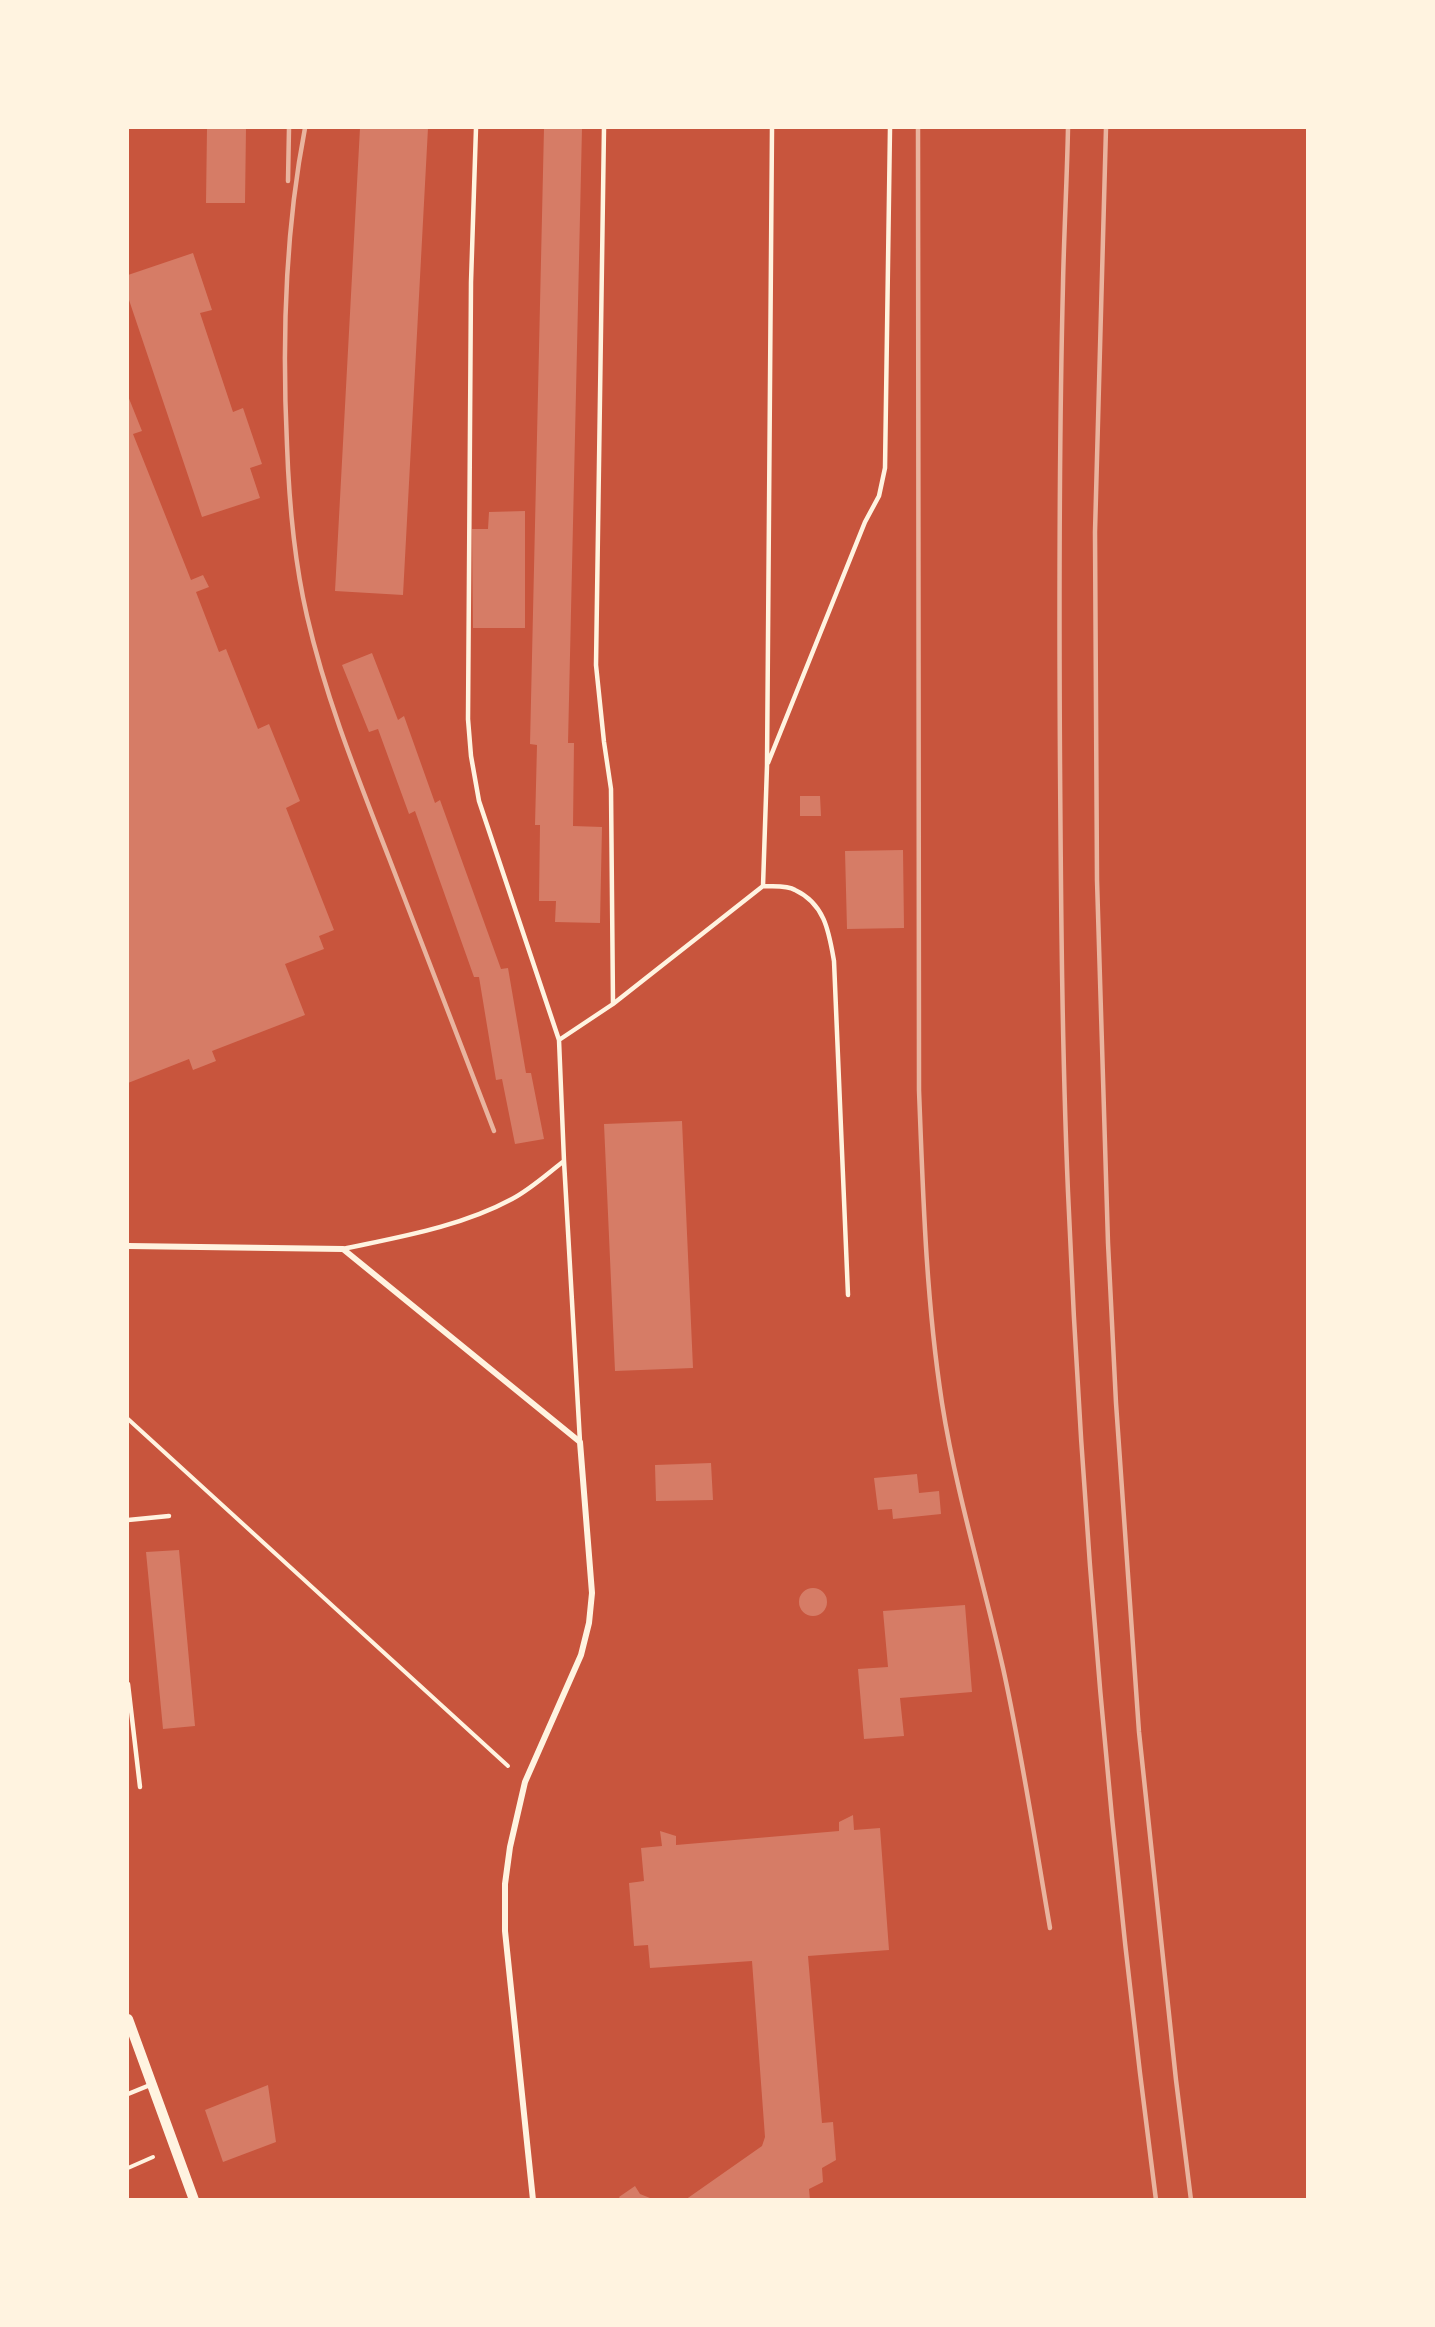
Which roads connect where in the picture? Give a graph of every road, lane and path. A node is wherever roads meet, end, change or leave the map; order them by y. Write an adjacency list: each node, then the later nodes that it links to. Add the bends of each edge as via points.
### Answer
1 (476, 128): 8 (lane, via 471,306 471,756 479,801)
2 (604, 128): 7 (lane, via 596,664 611,789)
3 (772, 128): 5 (lane)
4 (890, 128): 5 (lane, via 885,468 879,496)
5 (767, 766): 6 (lane)
6 (763, 886): 7 (lane); 12 (lane, via 794,888 813,902 827,923 834,961)
7 (613, 1004): 8 (lane)
8 (559, 1040): 9 (lane)
9 (564, 1161): 11 (lane, via 511,1199 469,1218); 14 (lane)
10 (128, 1246): 11 (street)
11 (343, 1249): 14 (street)
12 (848, 1295)
13 (128, 1419): 18 (path)
14 (580, 1442): 18 (street, via 591,1593 589,1623 581,1655)
15 (169, 1516): 16 (lane)
16 (128, 1520)
17 (128, 1684): 19 (lane)
18 (525, 1782): 24 (street, via 505,1884 505,1931)
19 (141, 1787)
20 (128, 2019): 21 (street)
21 (152, 2085): 22 (lane); 23 (street)
22 (128, 2094)
23 (194, 2199)
24 (533, 2199)

